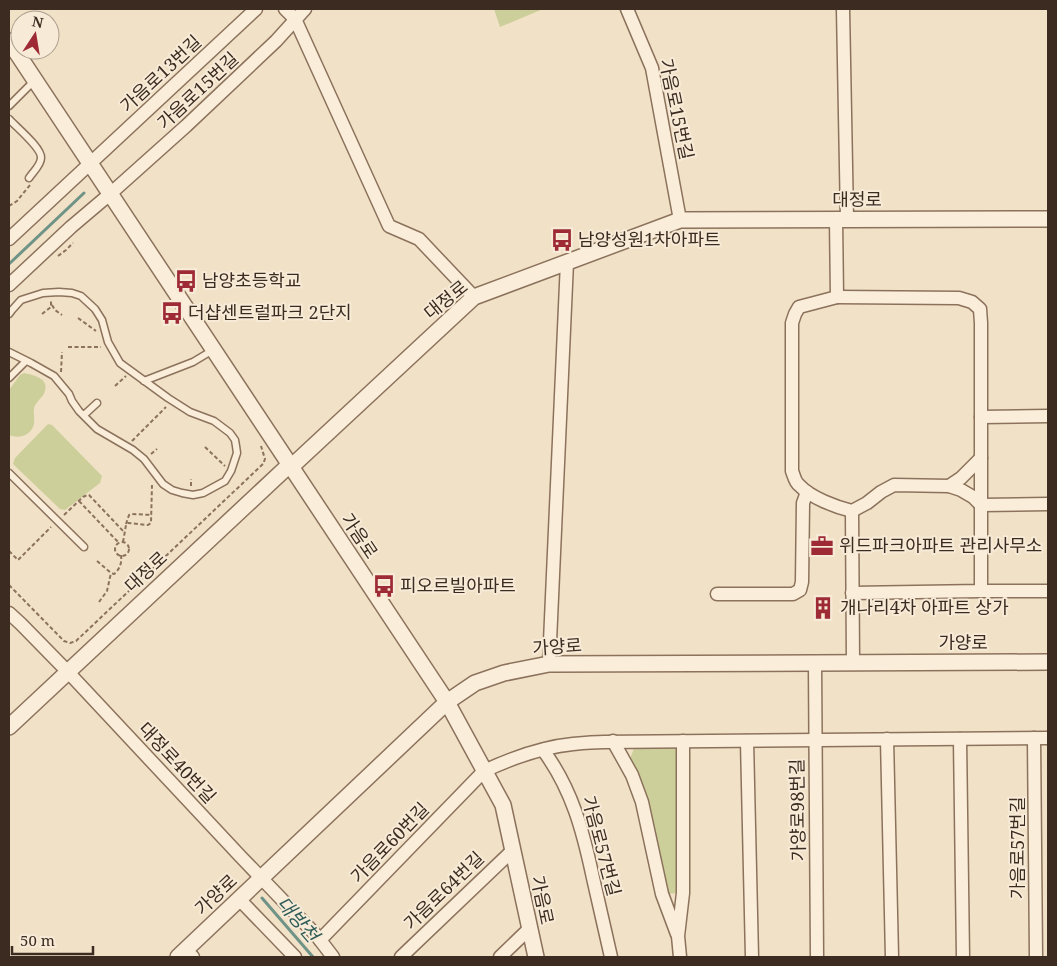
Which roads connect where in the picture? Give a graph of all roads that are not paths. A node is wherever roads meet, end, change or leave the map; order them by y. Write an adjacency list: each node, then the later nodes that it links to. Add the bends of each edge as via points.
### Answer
1 (256, 9): 11 (street, 가음로13번길)
2 (285, 9): 6 (street)
3 (305, 9): 6 (street, 가음로15번길)
4 (627, 9): 16 (street, 가음로15번길, via 652,68)
5 (843, 9): 15 (street)
6 (295, 20): 13 (street, 가음로15번길, via 186,126); 20 (street, via 389,226 419,239)
7 (9, 41): 8 (street, 가음로)
8 (35, 80): 9 (lane); 11 (street, 가음로)
9 (9, 106)
10 (9, 119): 12 (lane, via 40,152 39,164)
11 (91, 166): 13 (street, 가음로); 17 (street, 가음로13번길)
12 (30, 176)
13 (108, 191): 19 (street, 가음로15번길); 23 (street, 가음로)
14 (1048, 218): 15 (street, 대정로)
15 (842, 219): 16 (street, 대정로); 21 (street)
16 (680, 220): 18 (street, 대정로)
17 (9, 239)
18 (567, 262): 20 (street, 대정로); 49 (street)
19 (9, 285)
20 (474, 297): 33 (street, 대정로)
21 (837, 297): 31 (street, via 959,298 980,308); 36 (street, via 799,307 792,323 792,471 797,484)
22 (9, 314): 27 (lane, via 22,300 42,293 81,296 95,308 102,320 107,340 120,363)
23 (213, 350): 27 (lane, via 193,362); 33 (street, 가음로)
24 (9, 352): 25 (lane)
25 (26, 361): 26 (lane); 29 (lane, via 54,376)
26 (9, 378)
27 (144, 381): 29 (lane, via 190,412 214,421 230,433 235,440 236,453 225,481 203,493 172,490 163,484 144,458 97,429)
28 (97, 403): 29 (lane)
29 (84, 415)
30 (1048, 416): 31 (street)
31 (981, 417): 32 (street)
32 (981, 458): 35 (street); 38 (street)
33 (291, 466): 50 (street, 대정로); 51 (street, 가음로)
34 (9, 473): 40 (lane)
35 (949, 486): 38 (street, via 961,490); 39 (street, via 894,485)
36 (807, 492): 39 (street); 44 (street, via 803,503 800,590 793,594)
37 (1048, 504): 38 (street)
38 (981, 505): 41 (street)
39 (852, 511): 43 (street)
40 (84, 547)
41 (981, 591): 42 (street); 43 (street)
42 (1048, 591)
43 (852, 592): 48 (street)
44 (717, 594)
45 (9, 613): 50 (street, 대정로40번길)
46 (1048, 662): 48 (street, 가양로)
47 (814, 663): 48 (street, 가양로); 49 (street, 가양로); 57 (street, 가양로98번길)
48 (853, 663)
49 (549, 664): 51 (street, 가양로, via 475,683)
50 (68, 672): 52 (street, 대정로); 64 (street, 대정로40번길)
51 (447, 702): 62 (street, 가음로); 64 (street, 가양로)
52 (9, 727)
53 (1034, 738): 54 (street); 55 (street); 81 (street, 가음로57번길)
54 (1048, 738)
55 (960, 739): 58 (street); 80 (street)
56 (747, 740): 57 (street); 60 (street); 77 (street)
57 (815, 740): 58 (street); 78 (street, 가양로98번길)
58 (887, 740): 79 (street)
59 (613, 741): 60 (street); 61 (street); 67 (street, via 632,775 642,802 662,894)
60 (682, 741): 67 (street, via 683,893)
61 (543, 750): 62 (street); 75 (street, 가음로57번길, via 560,774 583,833)
62 (484, 771): 63 (street, 가음로, via 502,806); 68 (street, 가음로60번길)
63 (512, 851): 66 (street, 가음로); 72 (street, 가음로64번길)
64 (261, 878): 65 (street, 가양로); 68 (street, 대정로40번길)
65 (239, 899): 69 (street, 가양로); 70 (street)
66 (530, 928): 73 (street); 74 (street, 가음로)
67 (678, 936): 76 (street)
68 (320, 940): 71 (street, 대정로40번길)
69 (186, 955)
70 (295, 957)
71 (333, 957)
72 (401, 957)
73 (500, 957)
74 (536, 957)
75 (611, 957)
76 (680, 957)
77 (752, 957)
78 (817, 957)
79 (892, 957)
80 (963, 957)
81 (1036, 957)

